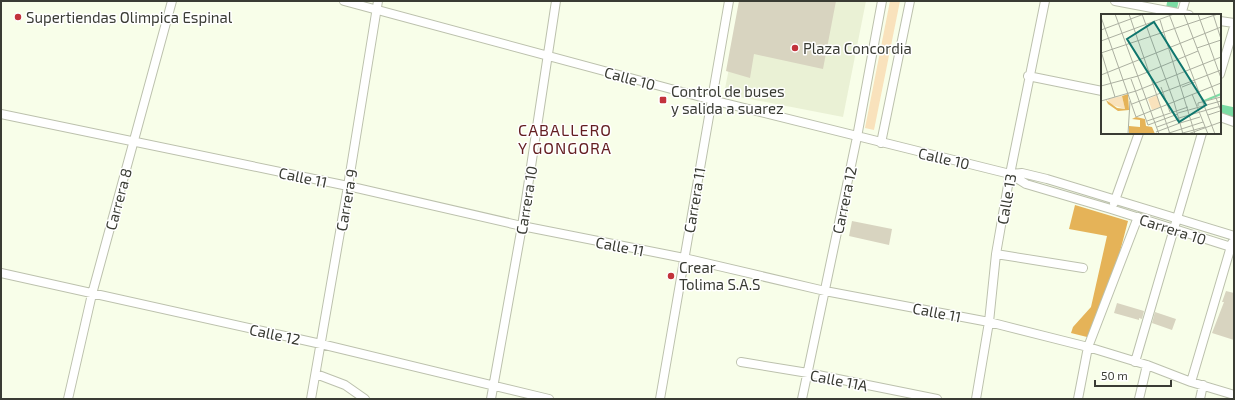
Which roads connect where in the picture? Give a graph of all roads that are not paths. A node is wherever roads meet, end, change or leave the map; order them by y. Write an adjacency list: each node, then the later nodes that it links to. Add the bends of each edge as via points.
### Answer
1 (172, 1): 26 (street, Carrera 8)
2 (344, 1): 10 (street, Calle 10)
3 (556, 1): 15 (street, Carrera 10)
4 (729, 1): 19 (street, Carrera 11)
5 (882, 1): 25 (street, Carrera 12)
6 (910, 1): 27 (street)
7 (1045, 1): 17 (street, Calle 13)
8 (1115, 1): 11 (street)
9 (1185, 1): 11 (street)
10 (377, 5): 15 (street, Calle 10); 30 (street, Carrera 9)
11 (1182, 14)
12 (1221, 21): 13 (street)
13 (1234, 23)
14 (1234, 27): 16 (street)
15 (548, 56): 19 (street, Calle 10); 36 (street, Carrera 10)
16 (1221, 71)
17 (1028, 76): 18 (street); 28 (street, Calle 13)
18 (1101, 91)
19 (712, 100): 25 (street, Calle 10); 41 (street, Carrera 11)
20 (1, 114): 26 (street, Calle 11)
21 (1221, 117): 22 (street)
22 (1234, 122)
23 (1139, 134): 32 (street)
24 (1202, 134): 35 (street)
25 (857, 137): 27 (street, Calle 10); 44 (street, Carrera 12)
26 (134, 142): 30 (street, Calle 11); 45 (street, Carrera 8)
27 (881, 143): 28 (street, Calle 10)
28 (1010, 174): 29 (street, Calle 10, via 1022,173); 31 (street, Calle 10, via 1026,184); 40 (street, Calle 13)
29 (1047, 179): 31 (street); 32 (street, Calle 10)
30 (348, 186): 36 (street, Calle 11); 47 (street, Carrera 9)
31 (1044, 189): 33 (street, Calle 10)
32 (1115, 199): 33 (street); 35 (street, Carrera 10)
33 (1111, 209): 34 (street, Carrera 10)
34 (1138, 218): 37 (street, Carrera 10); 48 (street)
35 (1177, 218): 37 (street); 38 (street, Carrera 10)
36 (522, 226): 41 (street, Calle 11); 56 (street, Carrera 10)
37 (1174, 229): 39 (street, Carrera 10); 50 (street)
38 (1234, 235): 39 (street)
39 (1232, 248): 54 (street)
40 (996, 254): 42 (street); 46 (street, Calle 13)
41 (684, 258): 44 (street, Calle 11); 63 (street, Carrera 11)
42 (1083, 268)
43 (1, 274): 45 (street, Calle 12)
44 (825, 291): 46 (street, Calle 11); 52 (street, Carrera 12)
45 (92, 294): 47 (street, Calle 12); 58 (street, Carrera 8)
46 (990, 322): 48 (street, Calle 11); 66 (street, Calle 13)
47 (321, 344): 53 (street, Carrera 9); 56 (street, Calle 12)
48 (1088, 347): 50 (street, Calle 11); 67 (street)
49 (741, 362): 52 (street, Calle 11A)
50 (1135, 362): 51 (street, Calle 11)
51 (1146, 365): 54 (street, Calle 11); 68 (street)
52 (808, 373): 64 (street, Carrera 12); 65 (street, Calle 11A)
53 (316, 374): 59 (street, Carrera 9); 60 (street, via 346,385)
54 (1191, 382): 55 (street, Calle 11)
55 (1203, 385): 57 (street, Calle 11); 69 (street)
56 (493, 386): 61 (street, Carrera 10); 62 (street, Calle 12)
57 (1234, 394)
58 (68, 399)
59 (311, 399)
60 (365, 399)
61 (491, 399)
62 (549, 399)
63 (660, 399)
64 (802, 399)
65 (937, 399)
66 (976, 399)
67 (1078, 399)
68 (1139, 399)
69 (1200, 399)

